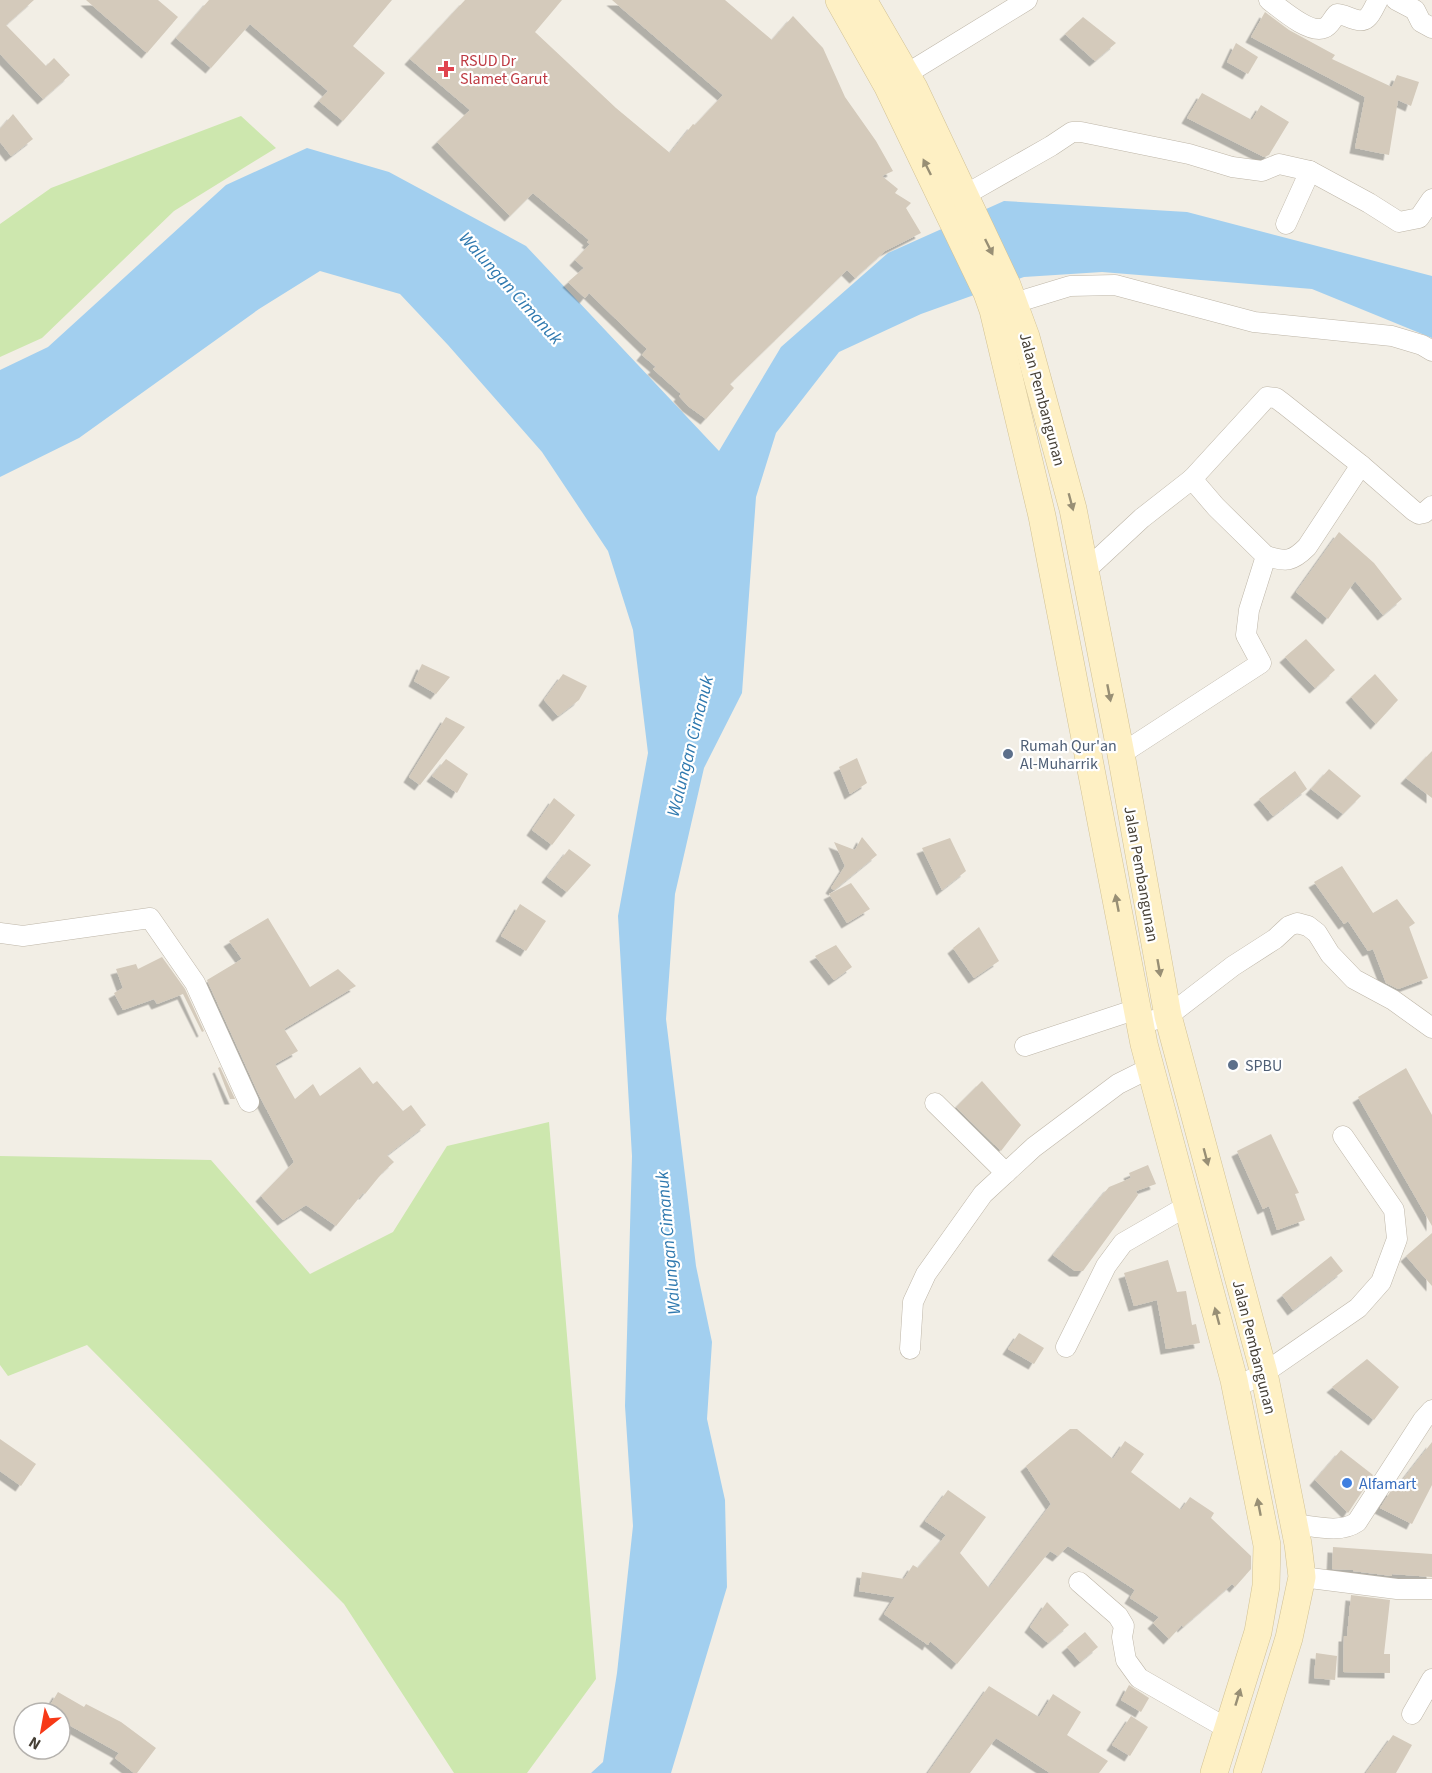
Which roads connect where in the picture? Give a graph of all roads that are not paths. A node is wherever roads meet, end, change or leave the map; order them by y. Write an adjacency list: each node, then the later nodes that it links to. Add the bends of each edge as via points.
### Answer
1 (838, 0): 8 (main road, Jalan Pembangunan)
2 (863, 0): 8 (main road, Jalan Pembangunan)
3 (1027, 0): 8 (street)
4 (1269, 0): 5 (street, via 1311,29 1323,29 1337,14 1363,20)
5 (1378, 0)
6 (1396, 0): 7 (street, via 1415,10 1422,22)
7 (1432, 28)
8 (897, 80): 11 (main road, Jalan Pembangunan)
9 (1310, 171): 10 (street, via 1399,222 1419,218); 11 (street, via 1280,164 1262,171 1232,167 1189,154 1072,132); 12 (street)
10 (1432, 199)
11 (962, 208): 13 (main road, Jalan Pembangunan)
12 (1286, 224)
13 (1000, 298): 14 (street, via 1070,286 1115,285 1254,322 1392,336); 19 (main road, Jalan Pembangunan, one-way to 19, via 1026,337 1073,509); 22 (main road, Jalan Pembangunan, one-way to 13)
14 (1432, 351)
15 (1361, 465): 16 (street, via 1284,404 1267,397); 17 (street, via 1419,514); 18 (street, via 1297,558 1283,561)
16 (1192, 479): 18 (street); 19 (street, via 1142,518)
17 (1432, 506)
18 (1266, 556): 20 (street, via 1249,610 1246,635 1261,663)
19 (1085, 571): 20 (main road, Jalan Pembangunan, one-way to 20)
20 (1121, 754): 23 (main road, Jalan Pembangunan, one-way to 23)
21 (0, 933): 27 (street, via 23,936 150,918 195,983)
22 (1139, 1016): 23 (street); 25 (street); 26 (main road, Jalan Pembangunan)
23 (1167, 1016): 24 (street, via 1297,923 1317,933 1330,954 1354,979); 34 (main road, Jalan Pembangunan, one-way to 34)
24 (1432, 1028)
25 (1025, 1046)
26 (1150, 1068): 30 (street, via 1118,1084); 31 (main road, Jalan Pembangunan)
27 (249, 1102)
28 (935, 1103): 30 (street)
29 (1343, 1136): 34 (street, via 1394,1210 1396,1239 1381,1282 1358,1308)
30 (1006, 1173): 33 (street, via 983,1194 926,1274 913,1302)
31 (1187, 1206): 32 (street, via 1123,1243 1106,1266); 35 (main road, Jalan Pembangunan, one-way to 31)
32 (1066, 1347)
33 (910, 1349)
34 (1264, 1373): 35 (street); 37 (main road, Jalan Pembangunan)
35 (1235, 1388): 43 (main road, Jalan Pembangunan, one-way to 35, via 1258,1632 1266,1586 1267,1545)
36 (1432, 1410): 37 (street, via 1357,1522 1341,1529)
37 (1294, 1524): 38 (main road, Jalan Pembangunan)
38 (1302, 1577): 40 (street, via 1397,1589); 45 (main road, Jalan Pembangunan, via 1288,1638)
39 (1079, 1582): 43 (street, via 1118,1616 1124,1626 1126,1660 1139,1678)
40 (1432, 1589)
41 (1432, 1679): 42 (street)
42 (1412, 1714)
43 (1228, 1729): 44 (main road, Jalan Pembangunan)
44 (1214, 1773)
45 (1247, 1773)

